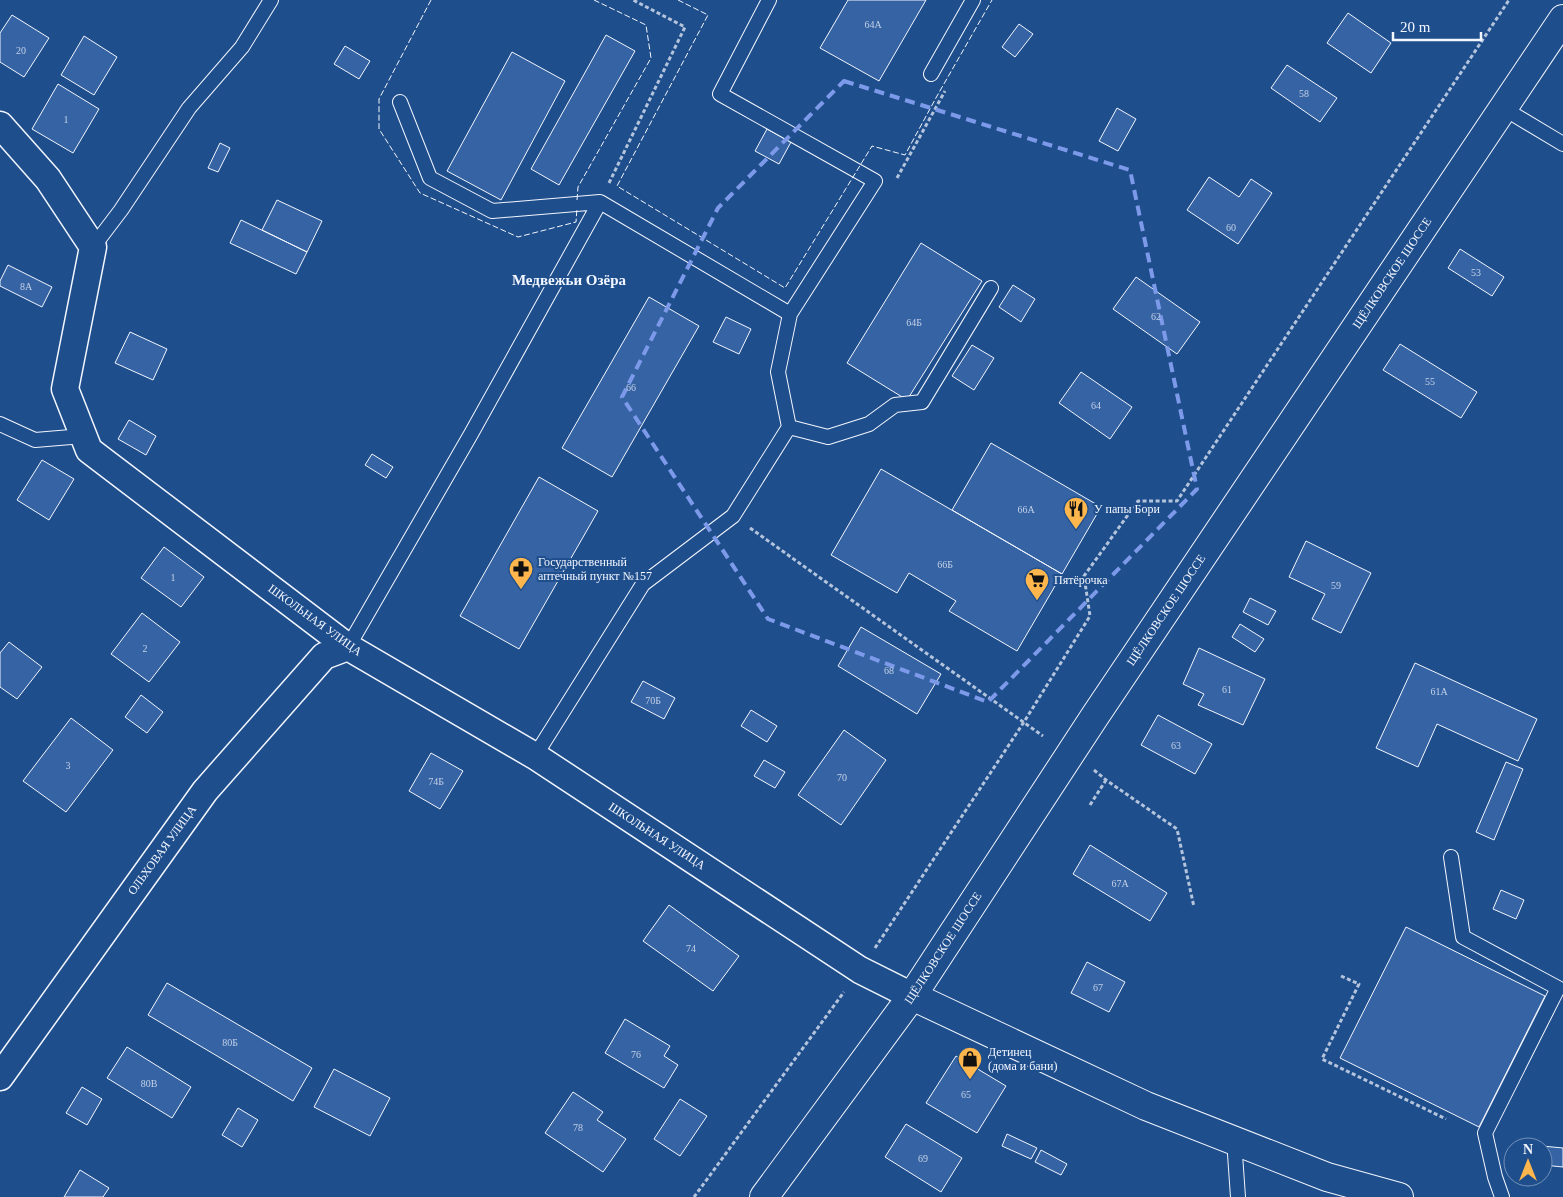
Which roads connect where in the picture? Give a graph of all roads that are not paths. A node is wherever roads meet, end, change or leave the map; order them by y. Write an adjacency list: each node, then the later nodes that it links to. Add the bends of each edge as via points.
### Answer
1 (271, 0): 11 (lane, via 242,47 189,108)
2 (769, 0): 13 (lane, via 720,94 875,181)
3 (973, 0): 5 (lane)
4 (1563, 18): 7 (main road, ЩЁЛКОВСКОЕ ШОССЕ)
5 (931, 74)
6 (400, 102): 10 (lane, via 430,178 492,211)
7 (1503, 108): 9 (lane); 20 (main road, ЩЁЛКОВСКОЕ ШОССЕ, via 1095,716)
8 (0, 125): 11 (street, via 48,179)
9 (1563, 144)
10 (600, 202): 13 (lane); 17 (lane)
11 (93, 247): 16 (street, ШКОЛЬНАЯ УЛИЦА, via 65,389)
12 (991, 288): 15 (lane, via 922,402 895,405 869,424 828,437)
13 (790, 314): 15 (lane, via 778,372)
14 (0, 424): 16 (lane, via 35,440)
15 (789, 427): 18 (lane, via 733,516 643,584)
16 (84, 436): 17 (street, ШКОЛЬНАЯ УЛИЦА, via 89,450)
17 (348, 647): 18 (street, ШКОЛЬНАЯ УЛИЦА); 21 (street, ОЛЬХОВАЯ УЛИЦА, via 324,656 205,791)
18 (535, 756): 20 (street, ШКОЛЬНАЯ УЛИЦА, via 860,970)
19 (1451, 857): 26 (lane, via 1463,937 1558,988 1485,1133)
20 (912, 996): 22 (main road, via 1146,1106); 23 (main road, ЩЁЛКОВСКОЕ ШОССЕ)
21 (0, 1077)
22 (1234, 1140): 24 (lane); 25 (main road, via 1327,1177)
23 (764, 1197)
24 (1238, 1197)
25 (1400, 1197)
26 (1502, 1197)

